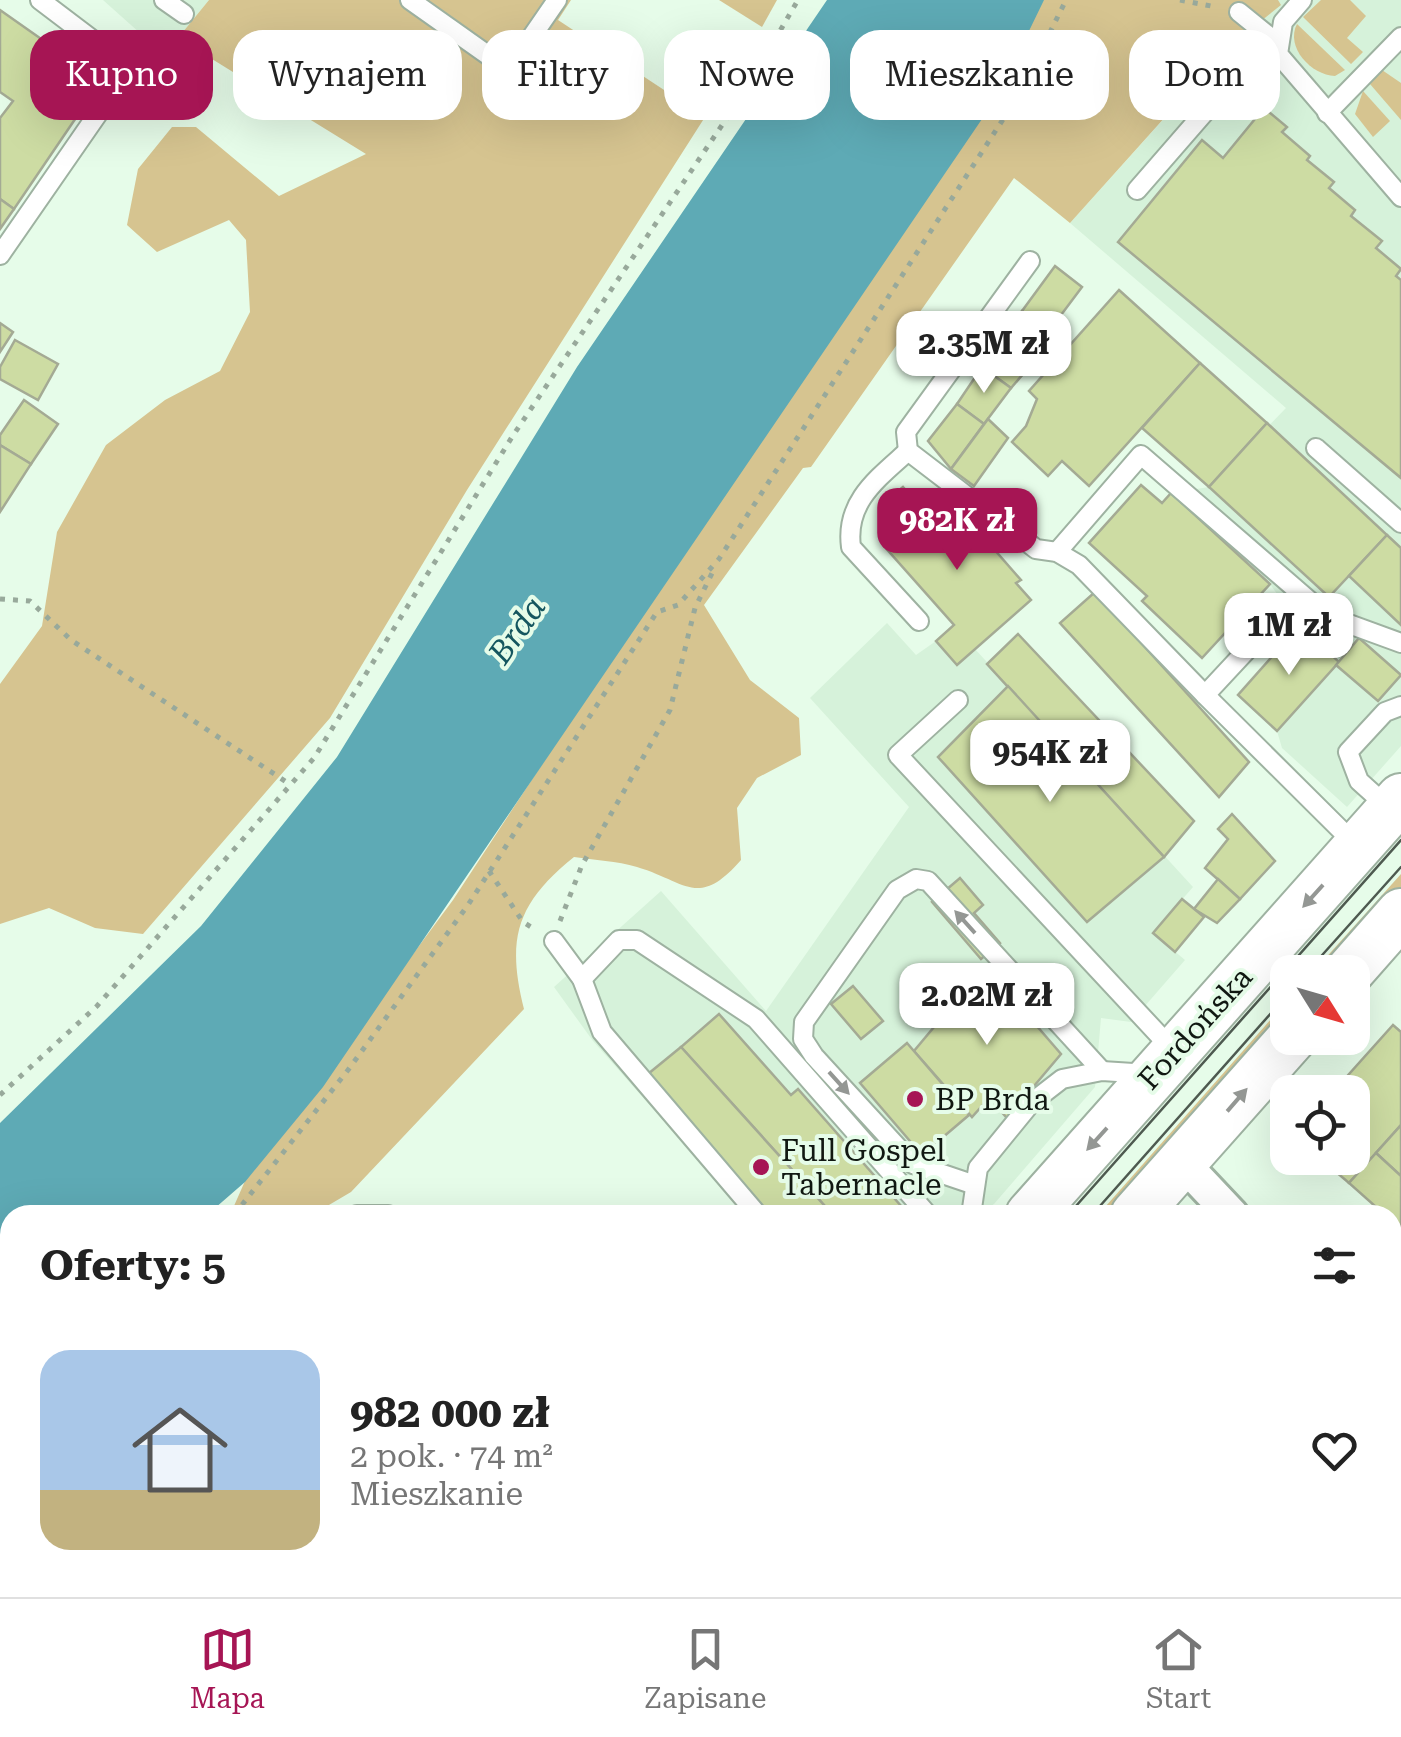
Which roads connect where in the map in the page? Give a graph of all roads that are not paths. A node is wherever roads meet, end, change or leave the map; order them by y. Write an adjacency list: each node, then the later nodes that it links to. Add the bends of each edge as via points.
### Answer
1 (40, 0): 16 (lane, via 123,63 124,76)
2 (164, 0): 7 (lane)
3 (410, 0): 4 (lane, via 499,63 514,60)
4 (557, 0)
5 (1302, 0): 9 (lane)
6 (1238, 12): 8 (lane)
7 (184, 14)
8 (1261, 30)
9 (1280, 31)
10 (1401, 38): 12 (lane)
11 (1280, 52): 12 (lane)
12 (1327, 113): 15 (lane)
13 (1199, 120): 14 (lane)
14 (1138, 190)
15 (1401, 196)
16 (0, 256)
17 (1030, 262): 19 (lane, via 906,432)
18 (1316, 448): 20 (lane)
19 (908, 451): 21 (lane, via 1036,550); 23 (lane, via 852,508 849,531 851,547)
20 (1401, 523)
21 (1056, 552): 22 (lane, via 1141,454); 25 (lane, via 1079,565)
22 (1299, 594): 24 (lane, via 1327,616); 25 (lane)
23 (919, 621)
24 (1401, 643)
25 (1204, 695): 29 (lane)
26 (958, 700): 35 (lane, via 898,755)
27 (1401, 706): 28 (lane, via 1385,712 1348,752 1359,782)
28 (1396, 803): 29 (main road, Fordońska)
29 (1357, 846): 35 (main road, Fordońska, one-way to 35)
30 (1401, 914): 32 (main road)
31 (554, 941): 33 (lane)
32 (1364, 955)
33 (582, 979): 39 (lane, via 602,1032); 40 (lane, via 619,940 637,940 734,1002)
34 (1277, 1055): 37 (main road, one-way to 34)
35 (1164, 1063): 36 (lane); 42 (main road, Fordońska, one-way to 42)
36 (1102, 1072): 38 (lane, via 1062,1078 1031,1103); 38 (lane, one-way to 38, via 928,881 916,879 898,890 804,1022 804,1039 913,1164)
37 (1182, 1162): 43 (main road); 44 (street)
38 (972, 1184): 41 (lane)
39 (749, 1205)
40 (919, 1205)
41 (971, 1205)
42 (1039, 1205)
43 (1143, 1205)
44 (1223, 1205)

